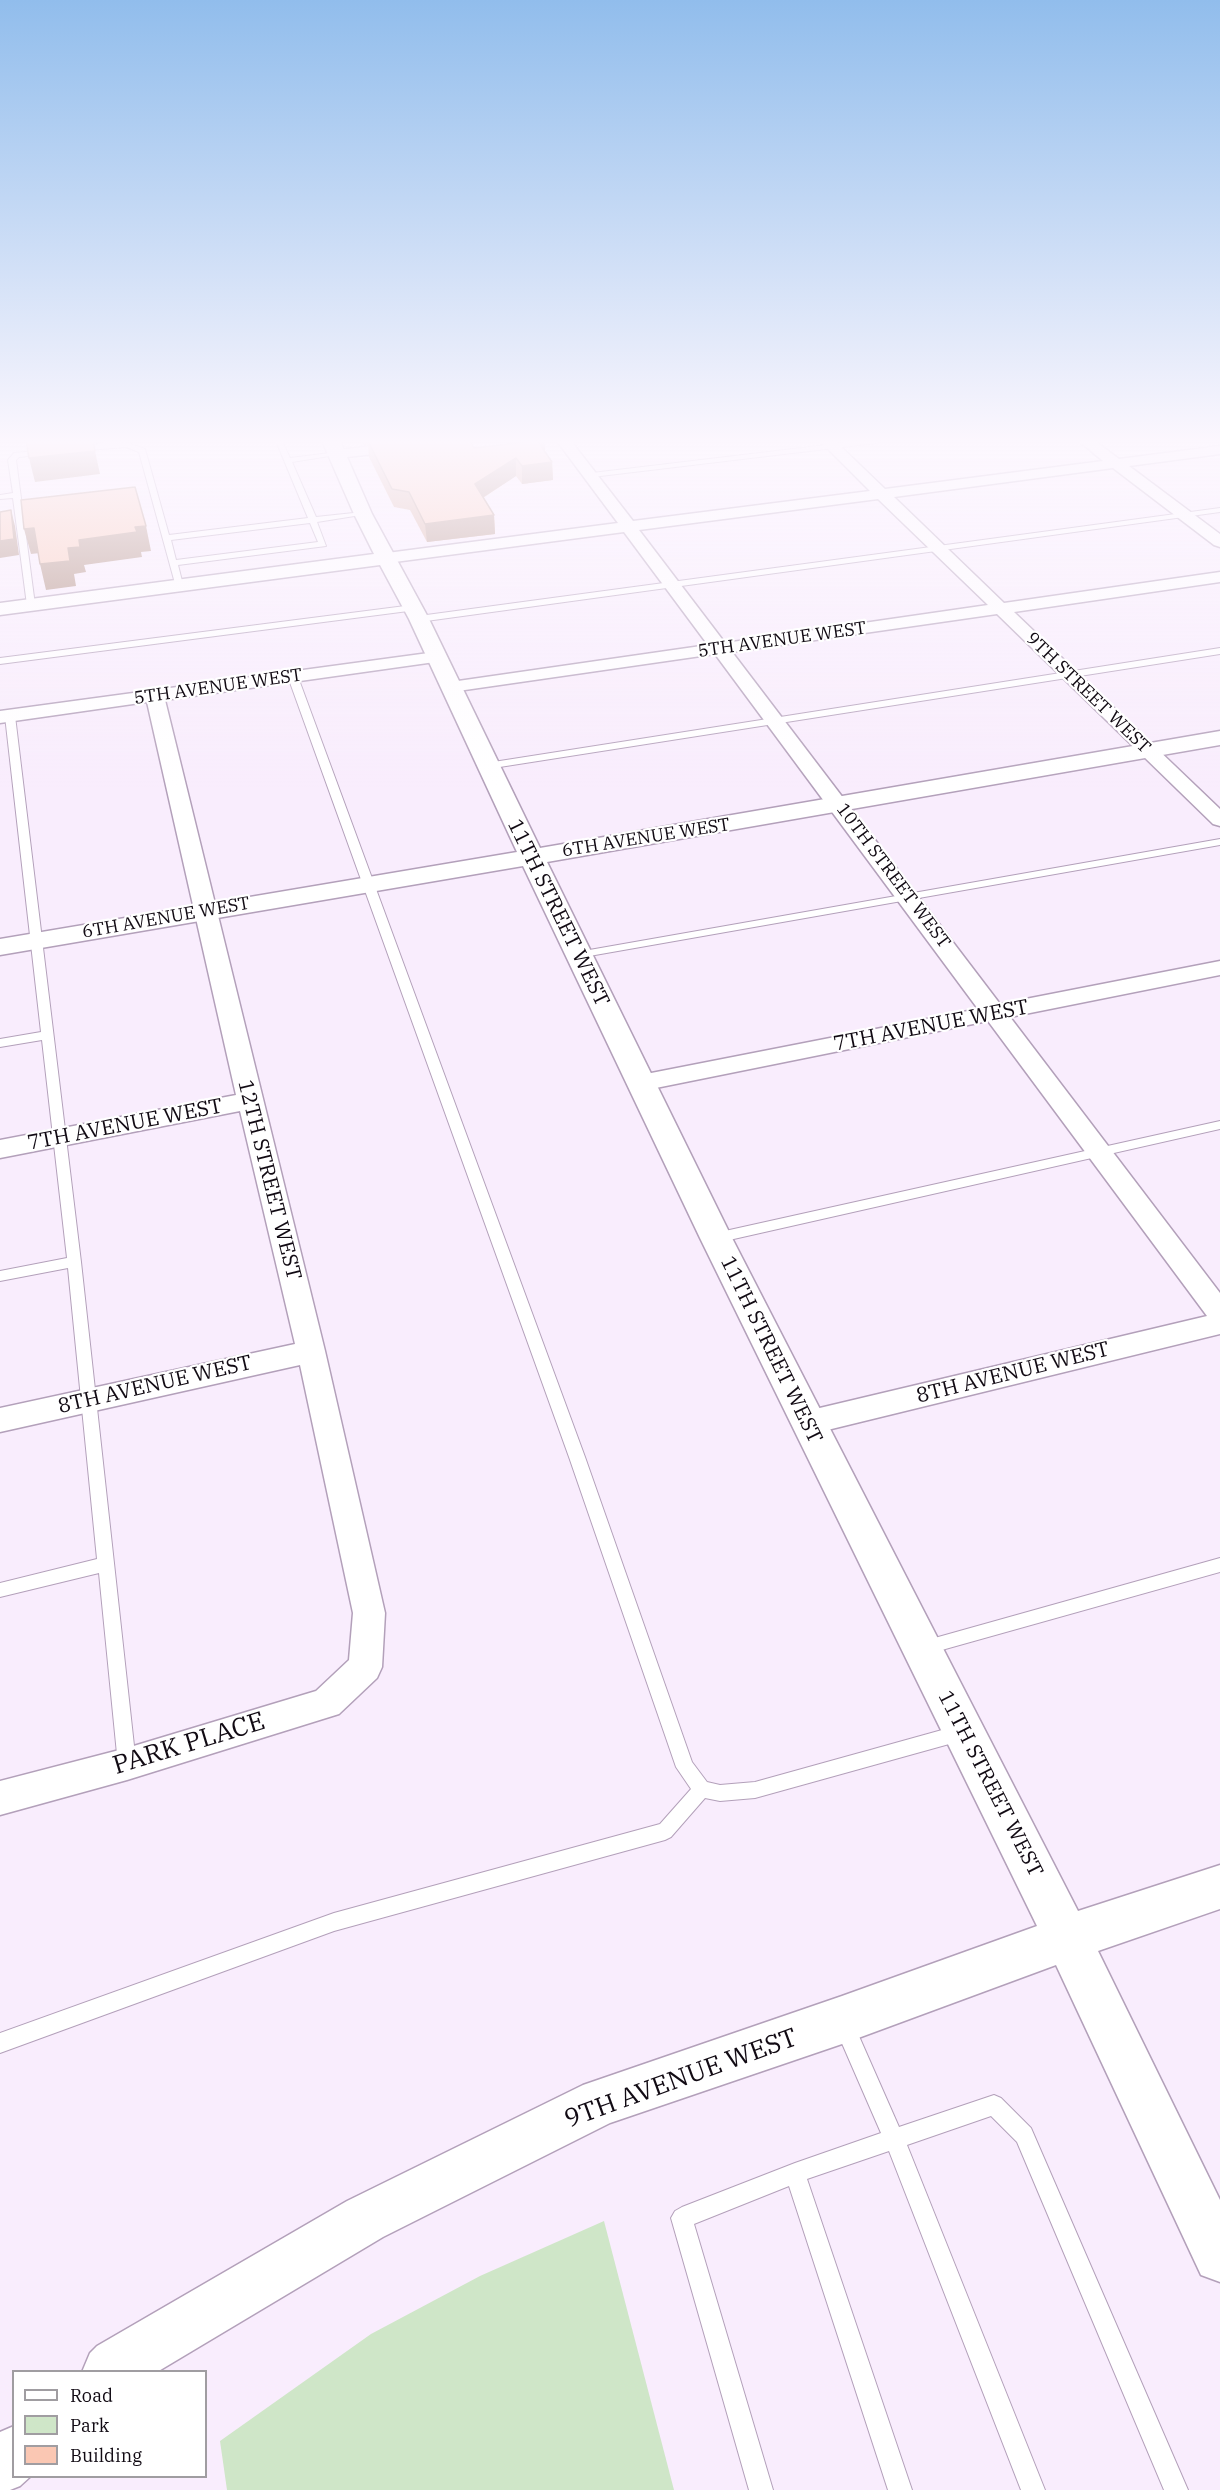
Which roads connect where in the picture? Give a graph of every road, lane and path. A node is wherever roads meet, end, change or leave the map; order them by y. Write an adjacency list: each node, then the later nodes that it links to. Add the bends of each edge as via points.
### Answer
1 (25, 557): 13 (lane)
2 (171, 557): 9 (lane)
3 (187, 557): 9 (lane)
4 (393, 557): 8 (street)
5 (654, 557): 11 (street, 10TH STREET WEST)
6 (871, 557): 11 (lane)
7 (947, 557): 15 (street, 9TH STREET WEST)
8 (387, 558): 12 (street); 16 (street, 11TH STREET WEST)
9 (173, 563): 12 (lane)
10 (1220, 577): 15 (street, 5TH AVENUE WEST)
11 (674, 584): 16 (lane); 17 (street, 10TH STREET WEST)
12 (179, 585): 13 (street)
13 (31, 605): 14 (street)
14 (0, 609)
15 (1000, 609): 17 (street, 5TH AVENUE WEST); 21 (street, 9TH STREET WEST)
16 (416, 613): 19 (lane); 20 (street, 11TH STREET WEST)
17 (722, 648): 20 (street, 5TH AVENUE WEST); 25 (street, 10TH STREET WEST)
18 (1220, 651): 21 (lane)
19 (0, 661)
20 (443, 672): 22 (street, 5TH AVENUE WEST); 28 (street, 11TH STREET WEST)
21 (1070, 675): 25 (lane); 27 (street, 9TH STREET WEST)
22 (293, 677): 23 (street, 5TH AVENUE WEST); 33 (lane)
23 (155, 696): 24 (street, 5TH AVENUE WEST); 35 (street, 12TH STREET WEST)
24 (5, 717): 36 (lane)
25 (777, 722): 28 (lane); 29 (street, 10TH STREET WEST)
26 (1220, 738): 27 (street, 6TH AVENUE WEST)
27 (1148, 750): 29 (street, 6TH AVENUE WEST); 30 (street, 9TH STREET WEST)
28 (487, 766): 32 (street, 11TH STREET WEST)
29 (840, 805): 32 (street, 6TH AVENUE WEST); 34 (street, 10TH STREET WEST)
30 (1220, 820)
31 (1220, 842): 34 (lane)
32 (532, 857): 33 (street, 6TH AVENUE WEST); 38 (street, 11TH STREET WEST)
33 (368, 883): 35 (street, 6TH AVENUE WEST); 65 (lane, via 685,1767)
34 (909, 898): 38 (lane); 40 (street, 10TH STREET WEST)
35 (205, 911): 36 (street, 6TH AVENUE WEST); 44 (street, 12TH STREET WEST)
36 (36, 940): 37 (street, 6TH AVENUE WEST); 41 (lane)
37 (0, 947)
38 (578, 955): 43 (street, 11TH STREET WEST)
39 (1220, 968): 40 (street, 7TH AVENUE WEST)
40 (996, 1013): 43 (street, 7TH AVENUE WEST); 48 (street, 10TH STREET WEST)
41 (47, 1035): 42 (lane); 46 (lane)
42 (0, 1043)
43 (641, 1083): 49 (street, 11TH STREET WEST)
44 (250, 1101): 46 (street, 7TH AVENUE WEST); 54 (street, 12TH STREET WEST)
45 (1220, 1125): 48 (lane)
46 (59, 1138): 47 (street, 7TH AVENUE WEST); 50 (lane)
47 (0, 1149)
48 (1100, 1152): 49 (lane); 52 (street, 10TH STREET WEST)
49 (716, 1238): 57 (street, 11TH STREET WEST)
50 (74, 1262): 51 (lane); 55 (lane)
51 (0, 1276)
52 (1220, 1313)
53 (1220, 1323): 57 (street, 8TH AVENUE WEST)
54 (311, 1351): 55 (street, 8TH AVENUE WEST); 62 (street, 12TH STREET WEST, via 369,1613)
55 (88, 1400): 56 (street, 8TH AVENUE WEST); 58 (lane)
56 (0, 1420)
57 (807, 1423): 61 (street, 11TH STREET WEST)
58 (106, 1564): 60 (lane); 64 (lane)
59 (1220, 1565): 61 (lane)
60 (0, 1590)
61 (922, 1648): 63 (street, 11TH STREET WEST)
62 (366, 1667): 64 (street, PARK PLACE, via 327,1703)
63 (963, 1732): 65 (lane, via 755,1790 720,1793); 68 (street, 11TH STREET WEST)
64 (127, 1764): 66 (street, PARK PLACE)
65 (702, 1789): 70 (lane, via 665,1831 334,1922)
66 (0, 1798)
67 (1220, 1887): 68 (street, 9TH AVENUE WEST)
68 (1067, 1938): 69 (street, 9TH AVENUE WEST); 73 (street, 11TH STREET WEST)
69 (842, 2020): 71 (lane); 74 (street, 9TH AVENUE WEST, via 600,2102 365,2219)
70 (0, 2043)
71 (894, 2139): 72 (lane); 79 (lane); 80 (lane, via 994,2105 1024,2135)
72 (795, 2173): 77 (lane, via 682,2218); 78 (lane)
73 (1220, 2256)
74 (112, 2370)
75 (12, 2456): 76 (street)
76 (0, 2466)
77 (761, 2490)
78 (900, 2490)
79 (1033, 2490)
80 (1176, 2490)

